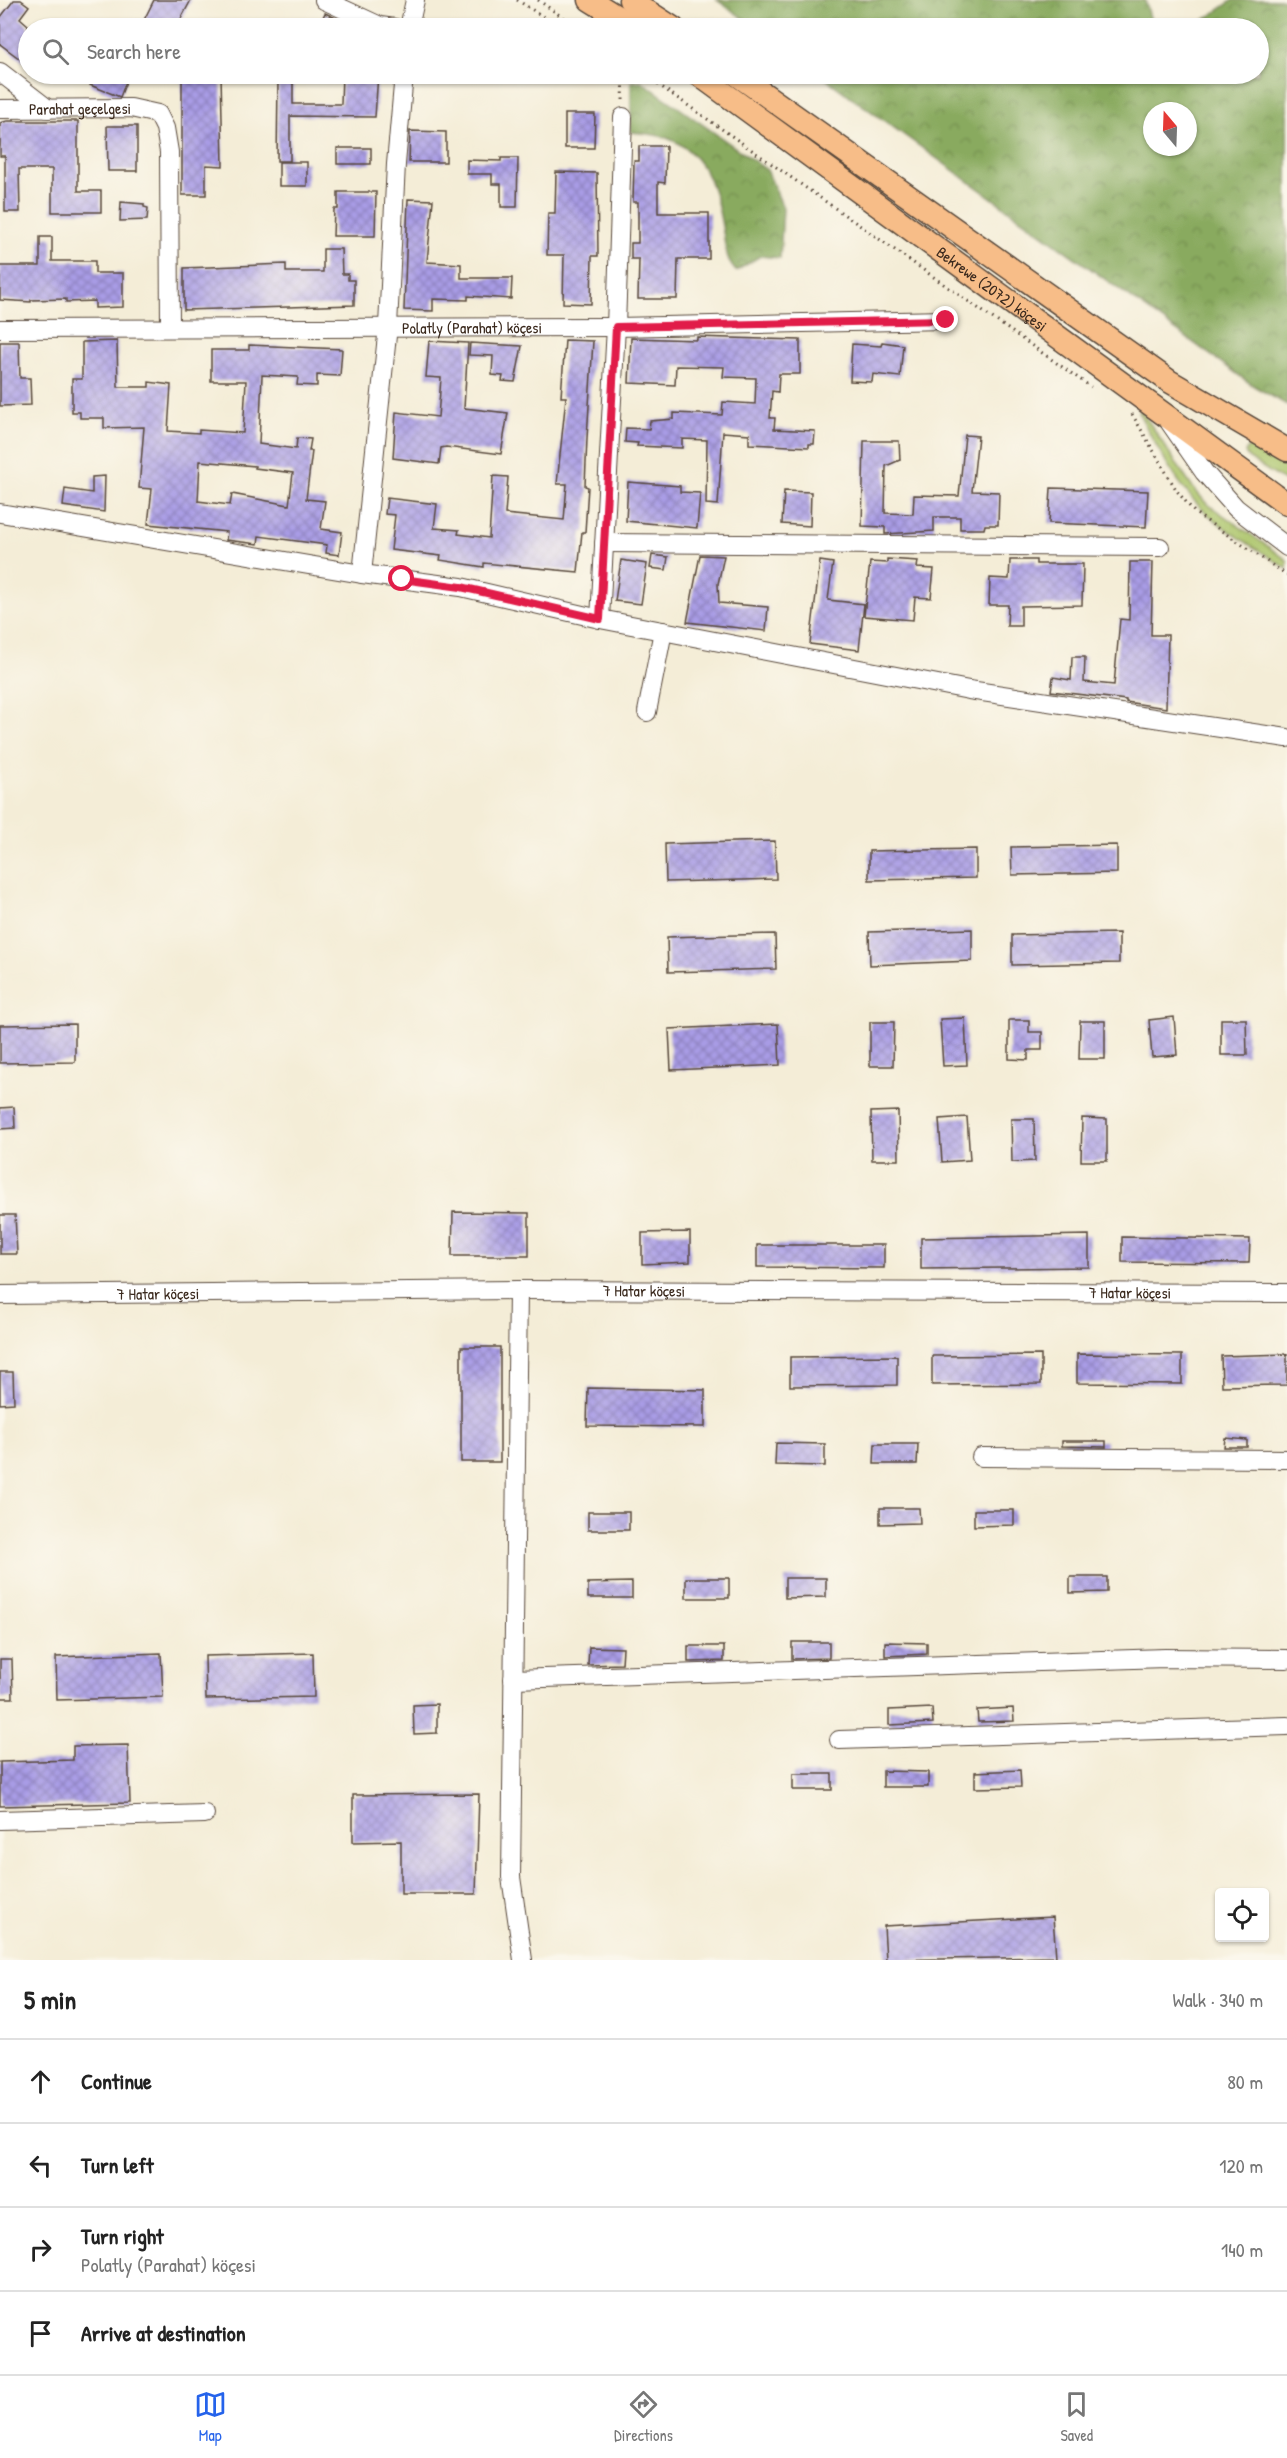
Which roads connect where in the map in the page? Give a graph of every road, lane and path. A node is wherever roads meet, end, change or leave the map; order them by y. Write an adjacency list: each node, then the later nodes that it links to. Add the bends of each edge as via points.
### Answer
1 (324, 0): 7 (street)
2 (415, 0): 8 (street)
3 (517, 0): 9 (path)
4 (538, 0): 10 (path)
5 (590, 0): 11 (main road)
6 (630, 0): 12 (main road)
7 (363, 18)
8 (411, 18)
9 (545, 18)
10 (564, 18)
11 (619, 18)
12 (658, 18)
13 (0, 72): 20 (street)
14 (403, 84): 23 (street)
15 (624, 84): 21 (path)
16 (657, 84): 27 (path)
17 (712, 84): 29 (main road, Bekrewe (2072) köçesi)
18 (750, 84): 30 (main road, Bekrewe (2072) köçesi, via 1170,381)
19 (0, 109): 20 (street, Parahat geçelgesi)
20 (48, 109): 25 (street, Parahat geçelgesi, via 131,108 158,114 169,152)
21 (623, 117): 24 (street)
22 (946, 320): 24 (street, Polatly (Parahat) köçesi)
23 (388, 326): 24 (street, Polatly (Parahat) köçesi); 25 (street, Polatly (Parahat) köçesi); 36 (street)
24 (616, 327): 33 (street)
25 (170, 328): 26 (street, Polatly (Parahat) köçesi)
26 (0, 329)
27 (1093, 388)
28 (1122, 408): 37 (path, via 1131,414 1177,491 1195,513)
29 (1164, 414): 31 (main road, Bekrewe (2072) köçesi); 35 (street, via 1217,488 1236,508)
30 (1287, 450)
31 (1287, 504)
32 (0, 513): 36 (street)
33 (604, 543): 34 (street); 38 (street)
34 (1160, 547)
35 (1287, 547)
36 (362, 574): 38 (street, via 461,587)
37 (1287, 575)
38 (600, 619): 39 (street)
39 (663, 631): 40 (street); 41 (street, via 969,690)
40 (647, 712)
41 (1287, 738)
42 (518, 1290): 43 (street, 7 Hatar köçesi); 44 (street, 7 Hatar köçesi); 48 (street)
43 (1287, 1293)
44 (0, 1295)
45 (981, 1457): 46 (street)
46 (1287, 1459)
47 (1287, 1659): 48 (street, via 1154,1658)
48 (513, 1678): 53 (street, via 511,1877)
49 (1287, 1726): 50 (street)
50 (839, 1740)
51 (205, 1814): 52 (street)
52 (0, 1820)
53 (523, 1960)

